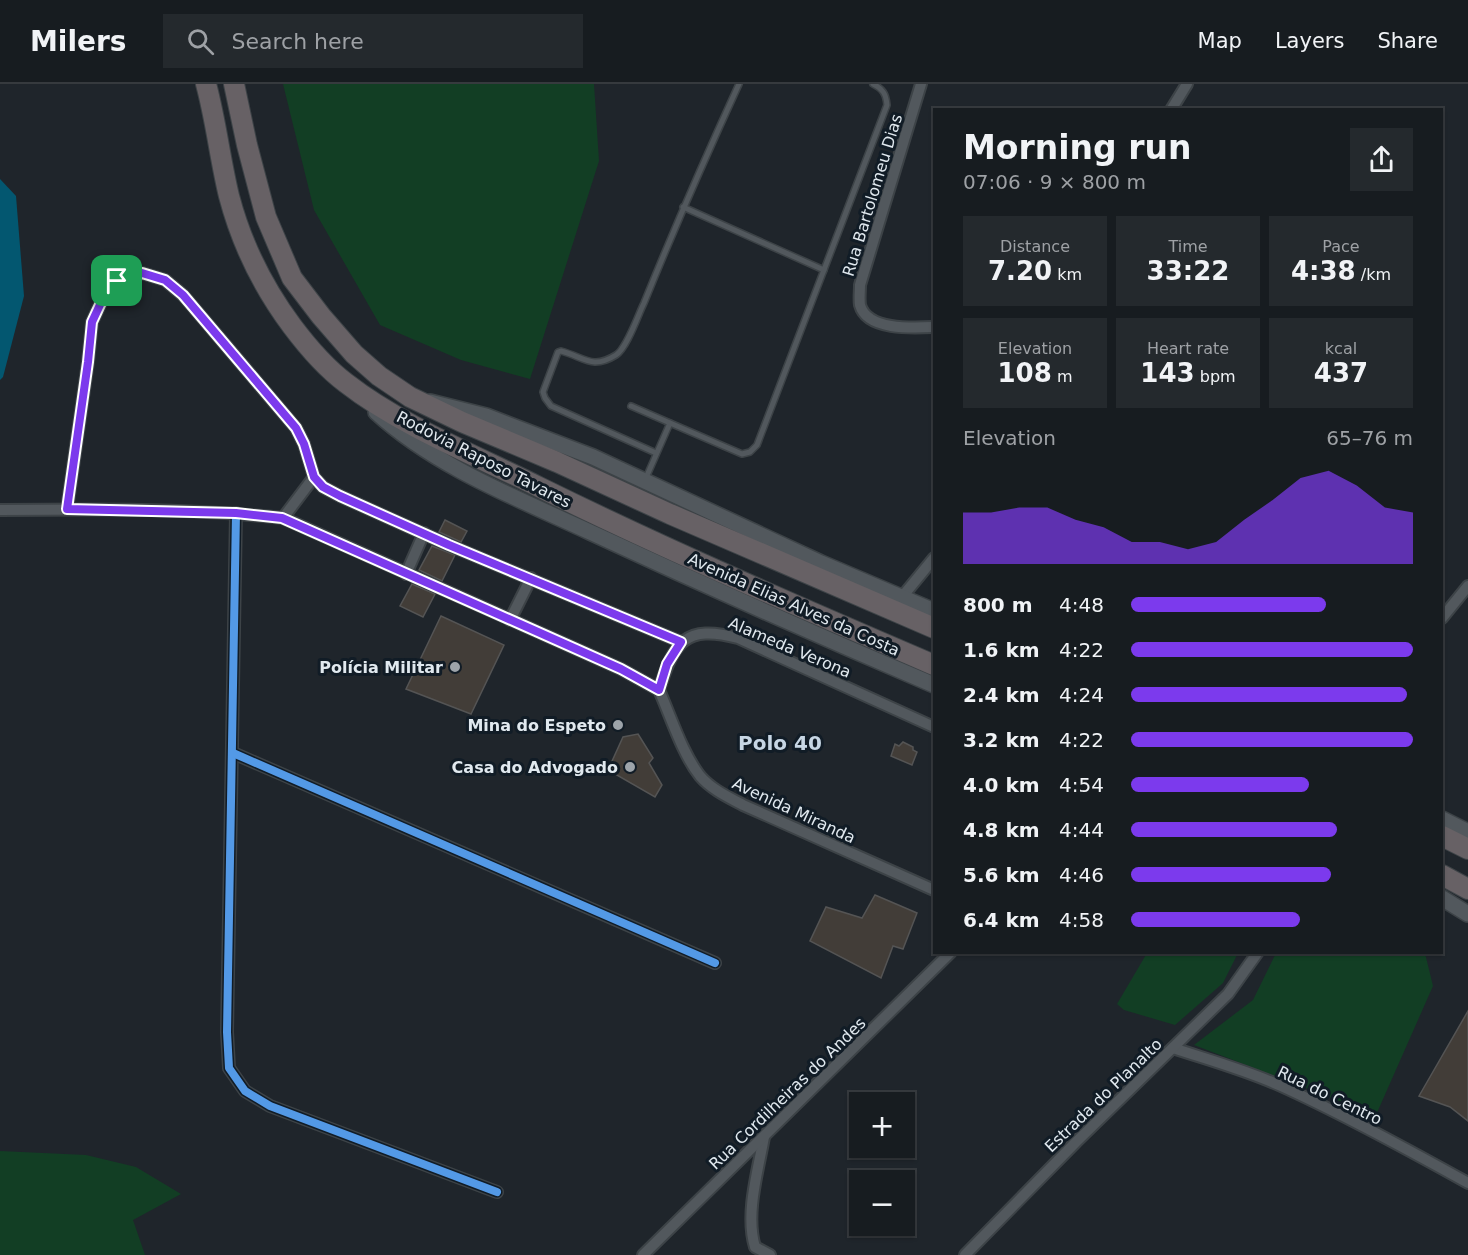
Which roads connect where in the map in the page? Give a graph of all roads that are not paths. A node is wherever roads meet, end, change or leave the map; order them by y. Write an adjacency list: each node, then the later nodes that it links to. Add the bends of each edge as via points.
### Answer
1 (206, 84): 11 (highway, Rodovia Raposo Tavares, via 243,241 291,325)
2 (234, 84): 12 (highway, Rodovia Raposo Tavares, via 266,217 292,278 354,354)
3 (739, 84): 8 (lane)
4 (873, 84): 9 (lane, via 881,87 887,105)
5 (921, 84): 10 (street, Rua Bartolomeu Dias, via 860,285 860,306 869,318 885,326)
6 (1187, 84): 7 (street)
7 (1172, 108)
8 (683, 207): 9 (lane); 15 (lane, via 635,324 619,353 603,362 588,362 558,352 543,392 551,405)
9 (824, 270): 14 (lane, via 757,445 750,452 742,454)
10 (933, 327)
11 (346, 383): 33 (highway, Rodovia Raposo Tavares, via 421,429 604,519); 34 (main road, Avenida Elias Alves da Costa, via 415,443 507,493)
12 (410, 397): 17 (main road, via 532,432); 31 (highway, Rodovia Raposo Tavares)
13 (631, 406): 14 (lane)
14 (670, 423): 15 (lane)
15 (656, 453): 17 (lane)
16 (314, 477): 18 (street, via 296,428 183,295 165,280 142,273 117,281 105,294 92,322); 21 (street); 22 (street, via 340,496)
17 (645, 482): 27 (main road)
18 (67, 509): 19 (street); 20 (street)
19 (0, 510)
20 (236, 513): 21 (street); 37 (street)
21 (282, 518): 24 (street)
22 (424, 533): 24 (street); 25 (street)
23 (933, 559): 27 (street)
24 (406, 573): 30 (street)
25 (531, 578): 30 (street); 32 (street)
26 (1468, 586): 29 (street)
27 (902, 597): 28 (main road)
28 (933, 611)
29 (1443, 617)
30 (510, 620): 35 (street)
31 (933, 628)
32 (681, 642): 35 (street, via 667,664); 36 (street, Alameda Verona, via 697,634 716,632 738,638)
33 (933, 665)
34 (933, 686)
35 (659, 690): 44 (street, Avenida Miranda, via 700,776 719,792)
36 (933, 727)
37 (233, 753): 49 (street); 53 (street, via 229,1068 245,1091 270,1106)
38 (1443, 820): 39 (main road)
39 (1468, 832)
40 (1443, 836): 41 (highway)
41 (1468, 849)
42 (1443, 876): 43 (highway)
43 (1468, 889)
44 (933, 890)
45 (1443, 899): 46 (main road)
46 (1468, 914)
47 (949, 954): 51 (street, Rua Cordilheiras do Andes)
48 (1257, 954): 50 (street, Estrada do Planalto, via 1227,994)
49 (715, 963)
50 (1173, 1048): 52 (street, Rua do Centro, via 1280,1085); 56 (street, Estrada do Planalto)
51 (764, 1136): 54 (street, Rua Cordilheiras do Andes); 55 (street, via 750,1233 755,1247)
52 (1468, 1183)
53 (496, 1192)
54 (643, 1255)
55 (770, 1255)
56 (964, 1255)

